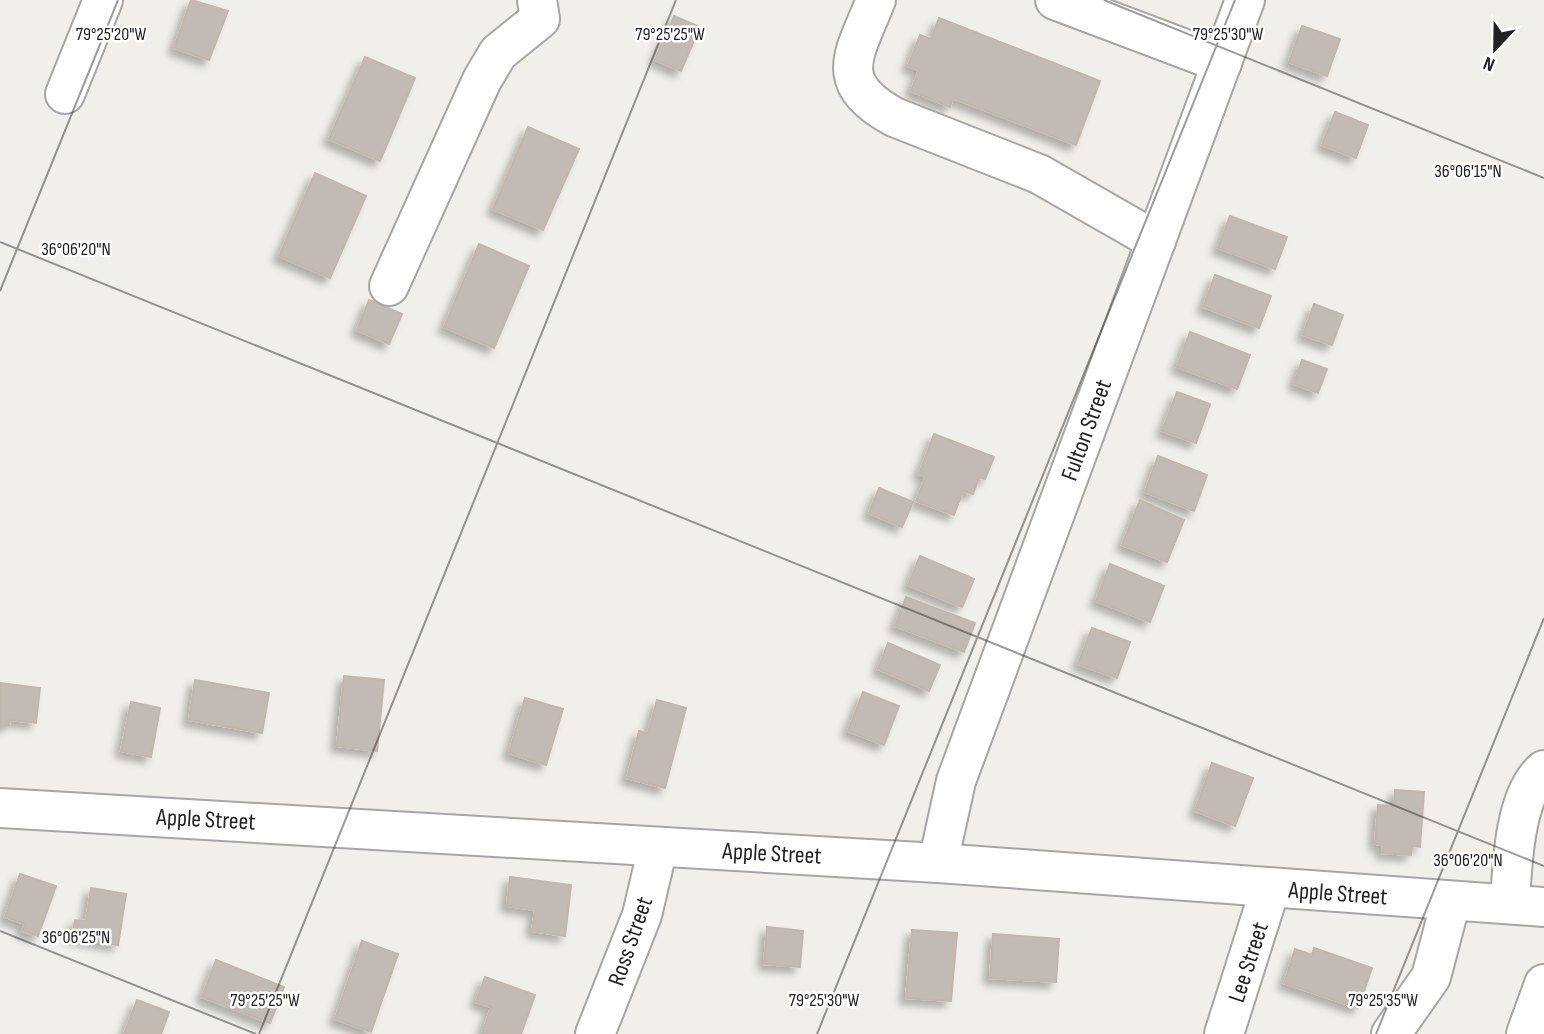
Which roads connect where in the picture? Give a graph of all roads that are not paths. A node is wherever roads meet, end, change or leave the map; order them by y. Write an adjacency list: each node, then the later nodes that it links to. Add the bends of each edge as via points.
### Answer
1 (103, 0): 7 (street)
2 (877, 0): 8 (street, via 851,72 859,90 875,107 1039,174)
3 (1055, 0): 6 (street)
4 (1245, 0): 6 (street, Fulton Street)
5 (538, 9): 9 (street, via 498,53 482,80)
6 (1222, 63): 8 (street, Fulton Street)
7 (65, 94)
8 (1156, 241): 13 (street, Fulton Street, via 956,781)
9 (389, 286)
10 (1544, 770): 16 (street, via 1526,794 1512,864)
11 (1, 811): 12 (street, Apple Street)
12 (659, 847): 13 (street, Apple Street); 18 (street, Ross Street, via 642,915)
13 (938, 863): 14 (street, Apple Street)
14 (1270, 889): 15 (street, Apple Street); 19 (street, Lee Street)
15 (1451, 901): 16 (street, Apple Street); 20 (street, via 1431,977)
16 (1527, 905)
17 (1544, 984): 21 (street)
18 (595, 1034)
19 (1224, 1034)
20 (1391, 1034)
21 (1526, 1034)

